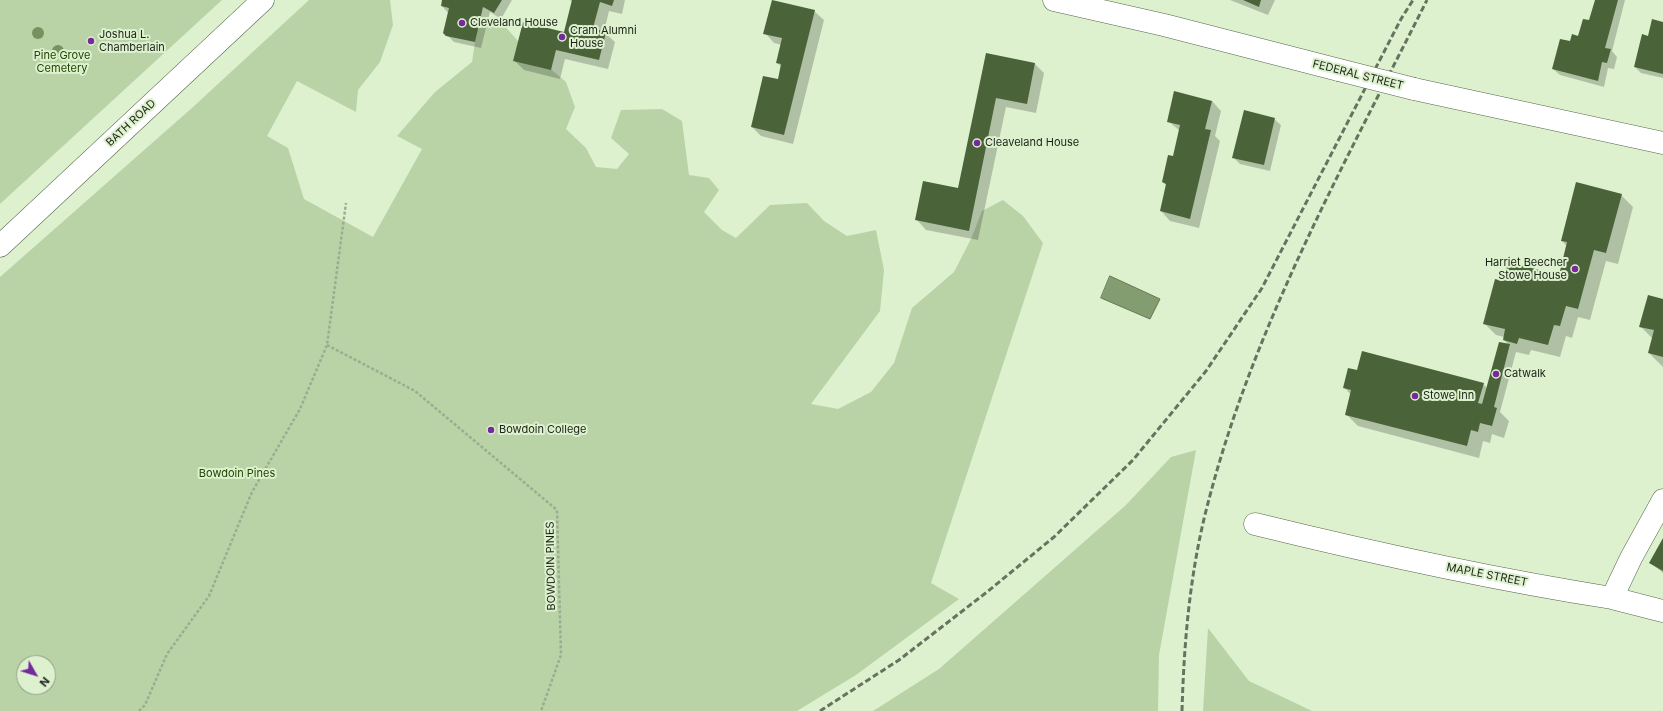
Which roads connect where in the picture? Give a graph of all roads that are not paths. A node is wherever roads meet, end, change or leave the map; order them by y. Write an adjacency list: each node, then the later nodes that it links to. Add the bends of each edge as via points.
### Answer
1 (263, 0): 4 (street, BATH ROAD)
2 (1054, 0): 3 (street, FEDERAL STREET, bridge, via 1164,25 1414,89)
3 (1663, 143)
4 (0, 246)
5 (1663, 500): 7 (street)
6 (1255, 524): 7 (street, MAPLE STREET, via 1485,576)
7 (1612, 598): 8 (street, MAPLE STREET)
8 (1663, 611)

